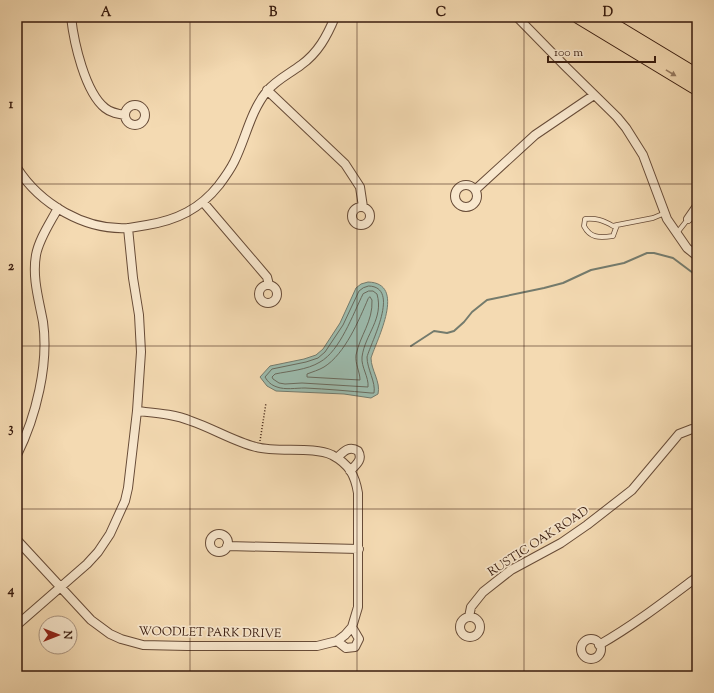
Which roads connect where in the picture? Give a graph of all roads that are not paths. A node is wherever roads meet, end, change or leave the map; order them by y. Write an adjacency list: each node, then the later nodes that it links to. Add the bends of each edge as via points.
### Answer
1 (71, 17): 10 (street, via 80,59 94,95 106,109)
2 (335, 17): 8 (street, via 316,53)
3 (517, 17): 9 (street)
4 (578, 17): 7 (main road, one-way to 7)
5 (601, 17): 6 (main road)
6 (697, 75)
7 (697, 89)
8 (268, 90): 13 (street, via 248,123 229,172); 15 (street, via 352,173 360,187)
9 (594, 95): 12 (street, via 535,135); 17 (street, via 617,116 643,154)
10 (125, 115)
11 (17, 168): 16 (street, via 31,186)
12 (475, 190)
13 (203, 202): 20 (street, via 171,219); 23 (street, via 267,278)
14 (697, 206): 18 (street)
15 (362, 207)
16 (58, 208): 20 (street, via 75,218 93,224); 26 (street, via 36,255 35,286 43,332 42,368 33,419)
17 (665, 213): 19 (lane); 21 (street)
18 (688, 219): 21 (lane)
19 (617, 225): 19 (lane, via 613,226 603,220 592,218 585,219 584,226 592,236 605,237 613,236)
20 (128, 228): 24 (street, via 140,332)
21 (677, 234): 22 (street, via 687,248)
22 (697, 256)
23 (269, 285)
24 (137, 411): 27 (street, via 182,418 255,447 320,452); 33 (street, via 128,488 117,521 98,552)
25 (697, 429): 34 (street, RUSTIC OAK ROAD, via 679,434 632,490 587,525 561,543 511,570 483,592 470,607)
26 (17, 455)
27 (337, 458): 28 (street); 28 (street, via 349,448 358,451 359,461)
28 (350, 470): 31 (street, via 355,478 358,493)
29 (17, 540): 33 (street, WOODLET PARK DRIVE)
30 (228, 546): 31 (street)
31 (359, 549): 36 (street, via 358,607)
32 (697, 577): 38 (street, via 620,633)
33 (60, 587): 35 (street); 37 (street, WOODLET PARK DRIVE, via 100,627 121,639 138,644 317,646)
34 (469, 617)
35 (17, 625)
36 (352, 627): 37 (street, WOODLET PARK DRIVE); 37 (street, via 359,639 354,647 346,648)
37 (337, 641)
38 (599, 645)

